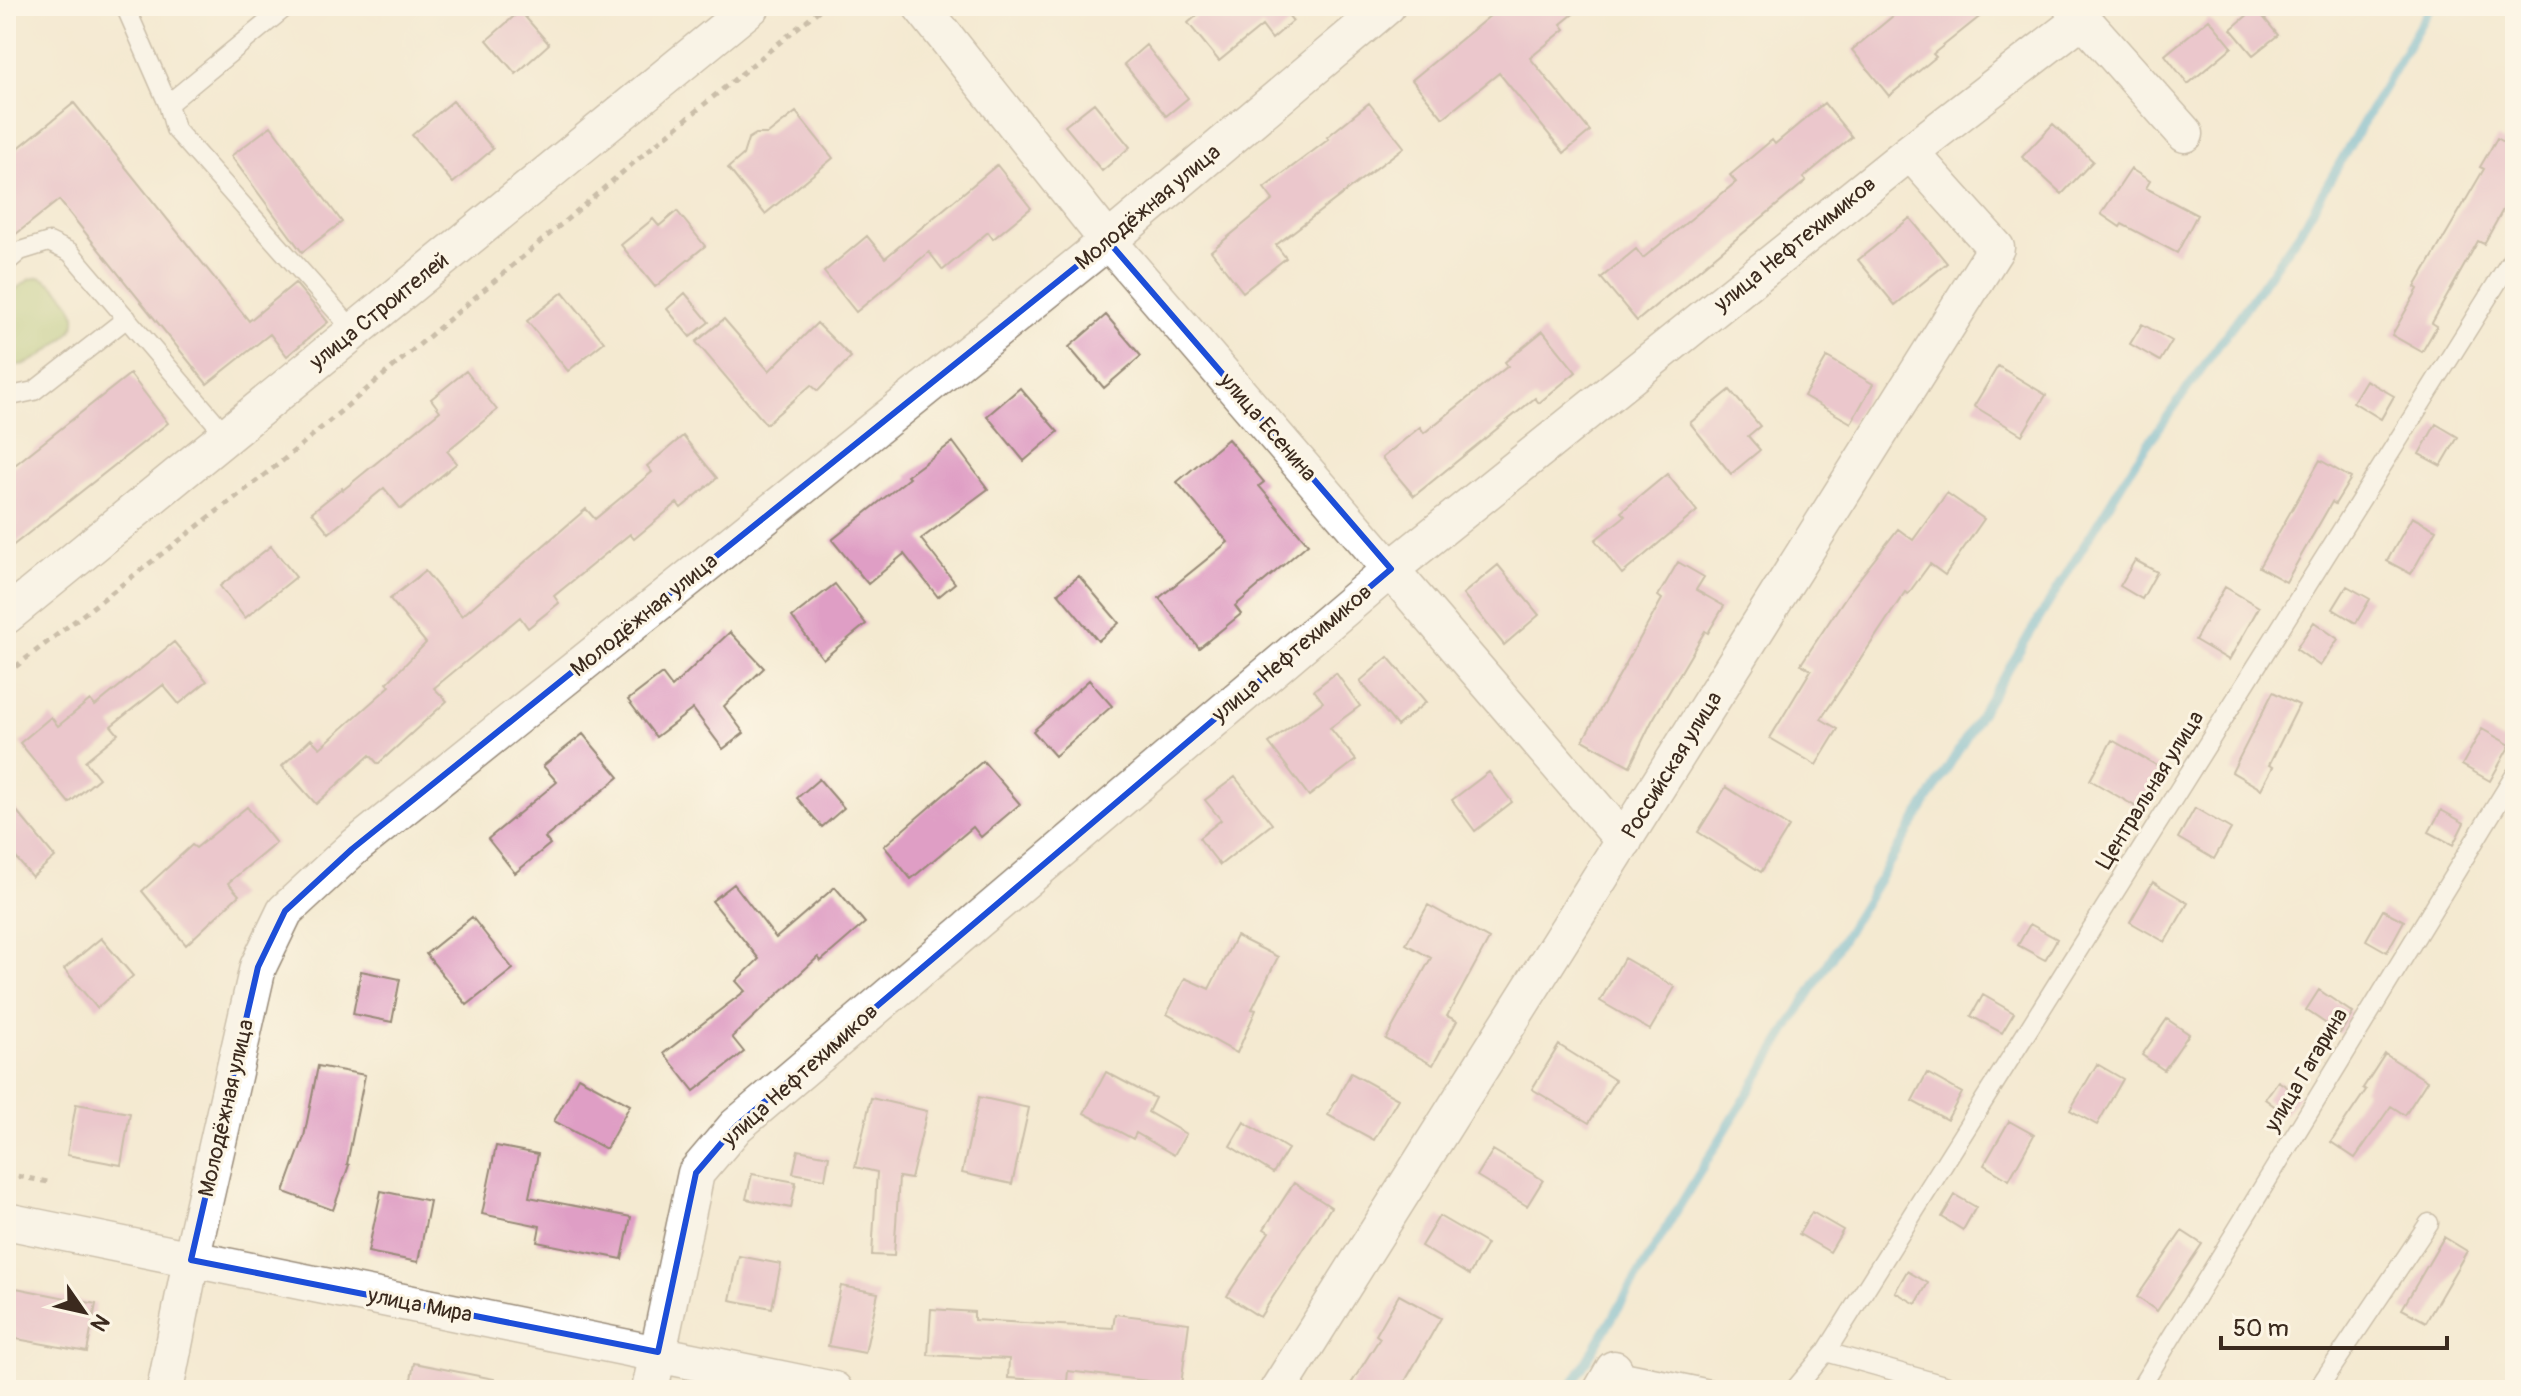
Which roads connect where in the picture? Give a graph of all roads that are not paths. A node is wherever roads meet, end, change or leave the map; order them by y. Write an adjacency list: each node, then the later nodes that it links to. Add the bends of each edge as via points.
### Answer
1 (125, 6): 7 (lane)
2 (287, 6): 7 (lane)
3 (752, 6): 14 (street, улица Строителей)
4 (921, 6): 10 (street, улица Есенина)
5 (1387, 6): 10 (street, Молодёжная улица)
6 (2076, 12): 8 (street); 9 (street, улица Нефтехимиков)
7 (168, 104): 14 (lane, via 175,129)
8 (2185, 134)
9 (1910, 152): 17 (street, улица Нефтехимиков); 20 (street, Российская улица, via 1996,248)
10 (1108, 241): 17 (street, улица Есенина); 23 (street, Молодёжная улица, via 352,849 285,911 258,967)
11 (2515, 254): 25 (lane, Центральная улица)
12 (6, 263): 13 (lane, via 20,251 49,242 70,252)
13 (127, 318): 15 (lane, via 34,391); 16 (lane)
14 (355, 332): 16 (street, улица Строителей)
15 (6, 394)
16 (226, 435): 18 (street, улица Строителей)
17 (1391, 569): 20 (street, улица Есенина); 24 (street, улица Нефтехимиков, via 736,1126 696,1173)
18 (6, 616)
19 (2515, 775): 34 (lane, улица Гагарина)
20 (1624, 841): 30 (street, Российская улица)
21 (6, 1221): 23 (street, улица Мира)
22 (2429, 1223): 35 (lane)
23 (191, 1260): 24 (street, улица Мира); 27 (street, Молодёжная улица)
24 (658, 1352): 28 (street, улица Нефтехимиков); 29 (street, улица Мира)
25 (1826, 1352): 32 (lane, Центральная улица); 33 (lane)
26 (1608, 1379): 31 (lane)
27 (165, 1390)
28 (650, 1390)
29 (834, 1390)
30 (1278, 1390)
31 (1715, 1390)
32 (1794, 1390)
33 (1962, 1390)
34 (2139, 1390)
35 (2317, 1390)

